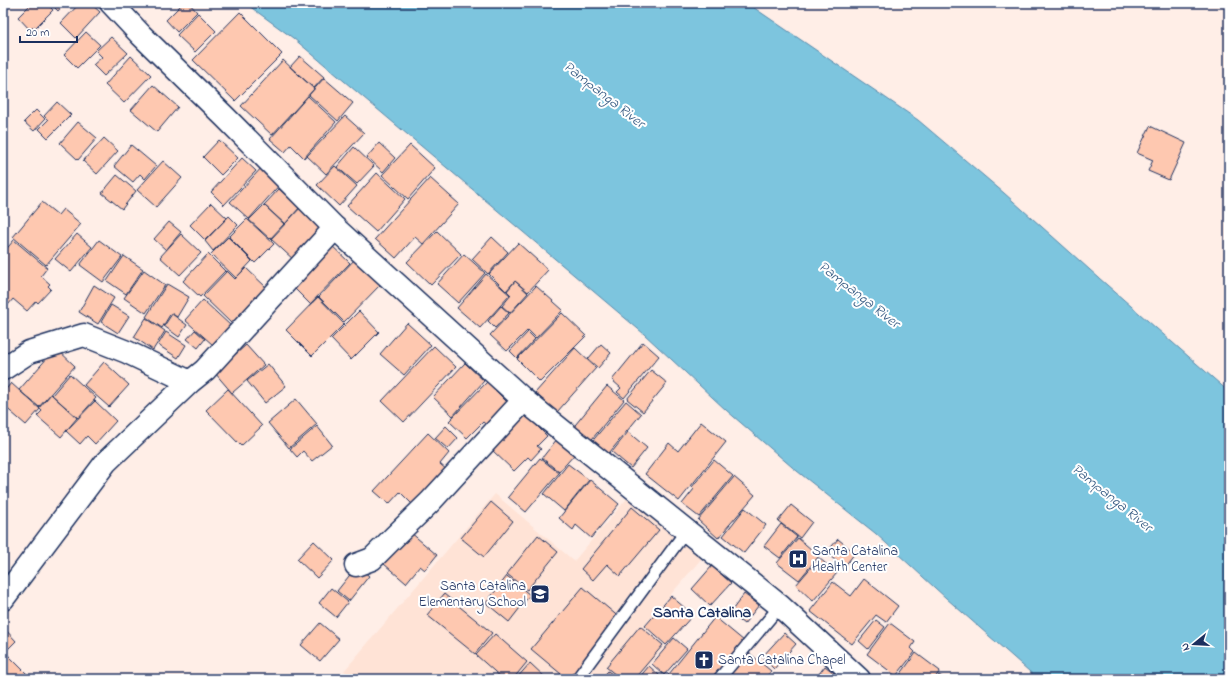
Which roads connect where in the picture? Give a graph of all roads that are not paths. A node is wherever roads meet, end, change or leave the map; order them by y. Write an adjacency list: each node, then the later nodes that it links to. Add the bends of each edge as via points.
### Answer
1 (111, 3): 2 (street, via 141,36)
2 (335, 228): 4 (street, via 205,370); 5 (street)
3 (3, 369): 4 (street, via 29,352 84,335)
4 (190, 382): 8 (street, via 106,462)
5 (524, 400): 6 (street); 7 (street, via 400,532 372,559)
6 (686, 531): 9 (street); 10 (lane)
7 (356, 565)
8 (3, 599)
9 (780, 606): 11 (lane); 12 (street)
10 (577, 679)
11 (719, 679)
12 (859, 679)

